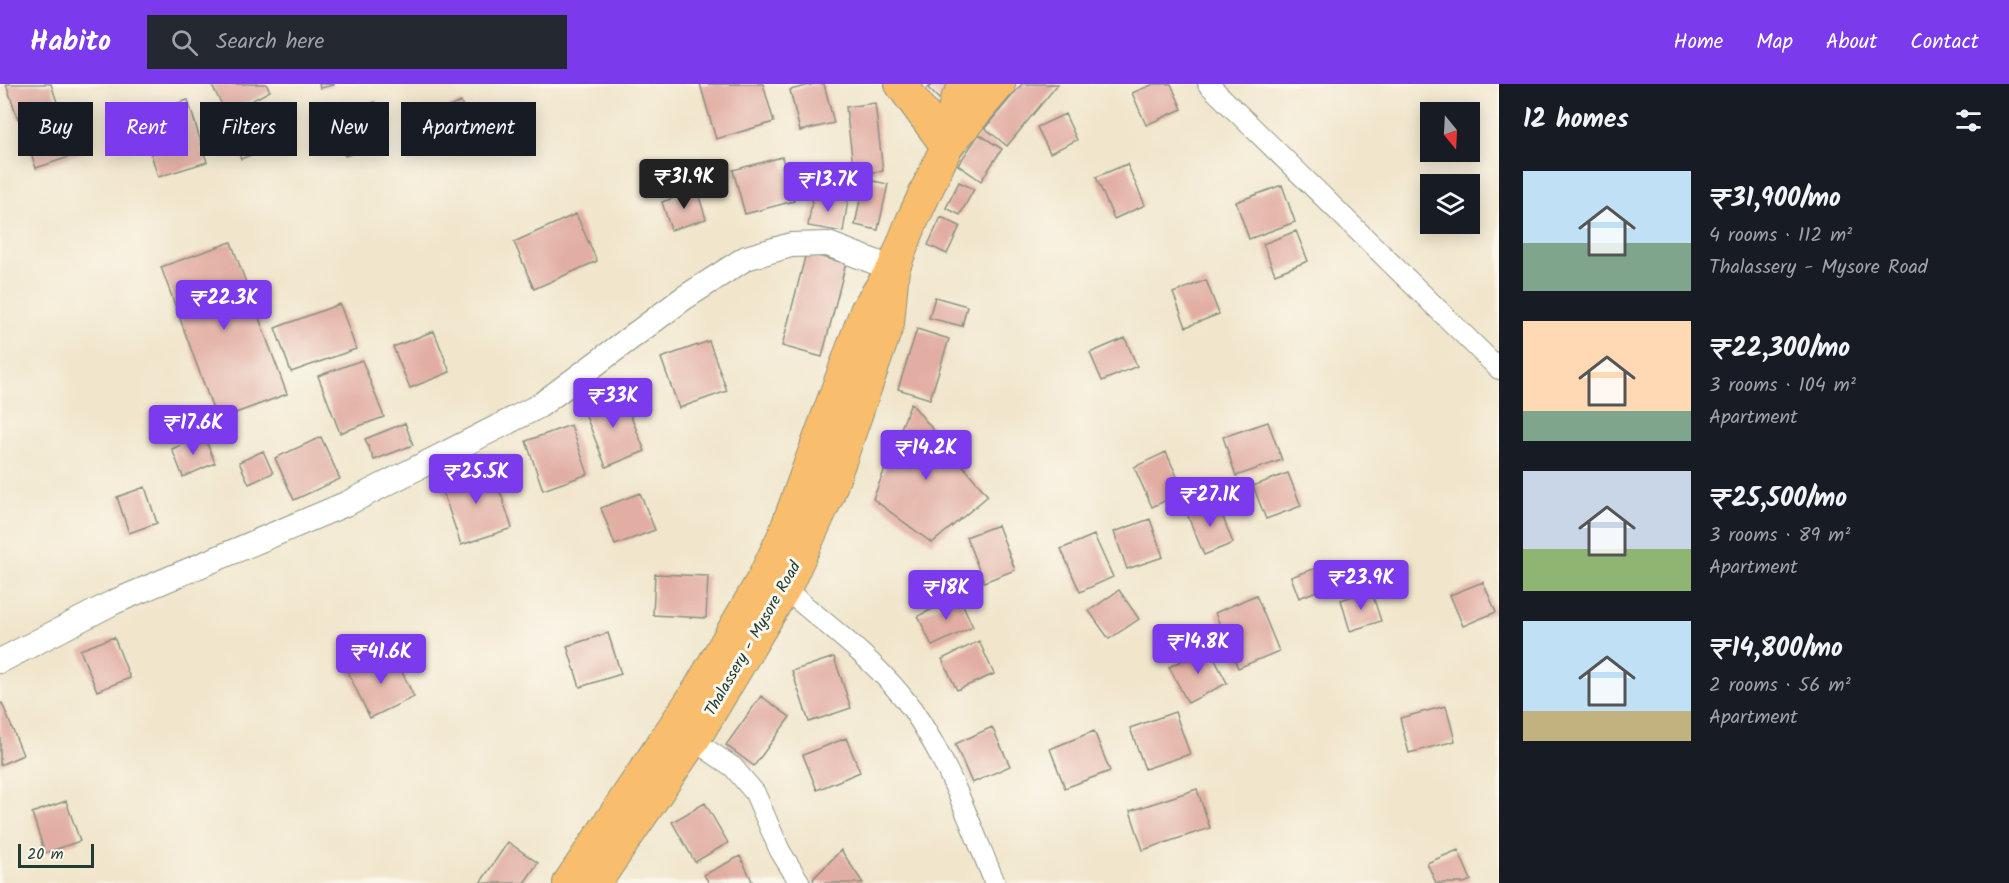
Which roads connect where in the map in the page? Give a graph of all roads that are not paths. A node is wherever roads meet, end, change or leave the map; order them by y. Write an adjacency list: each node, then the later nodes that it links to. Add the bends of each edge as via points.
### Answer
1 (901, 84): 5 (main road)
2 (967, 84): 5 (main road, via 956,101)
3 (999, 84): 5 (main road, Thalassery - Mysore Road)
4 (1208, 84): 7 (street)
5 (947, 146): 6 (main road, Thalassery - Mysore Road)
6 (893, 269): 8 (main road, Thalassery - Mysore Road, via 888,323 828,495); 9 (street, via 828,244 791,245 746,258 684,298 539,406 348,503 114,602); 11 (main road, via 866,311 784,535 763,579 698,691)
7 (1499, 369)
8 (785, 589): 10 (main road, Thalassery - Mysore Road); 14 (street, via 866,659 910,707 939,752)
9 (0, 661)
10 (693, 740): 12 (main road, Thalassery - Mysore Road); 13 (street, via 733,767 755,793 780,850)
11 (569, 883)
12 (595, 883)
13 (800, 883)
14 (995, 883)

